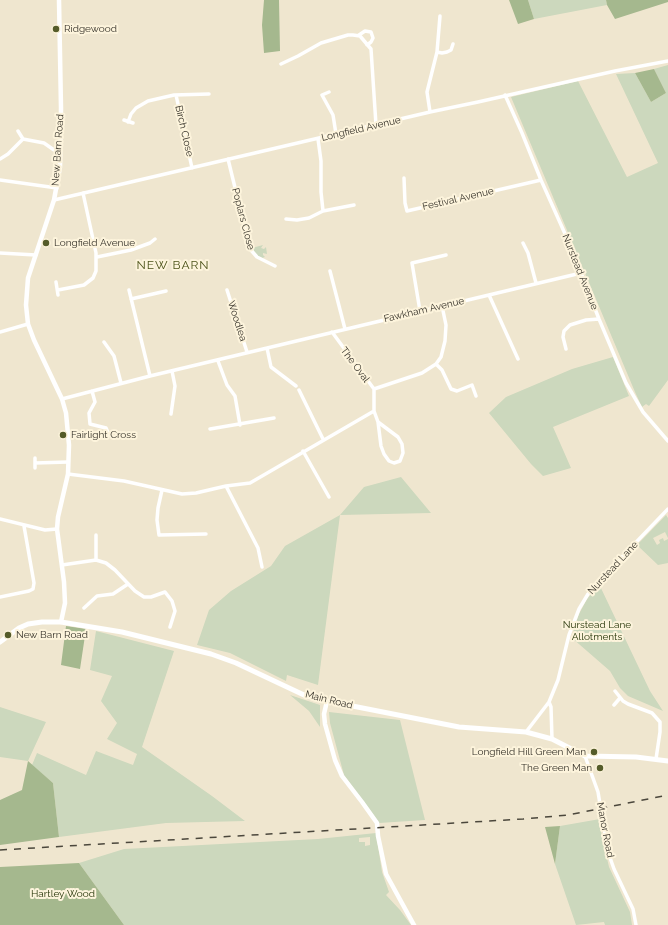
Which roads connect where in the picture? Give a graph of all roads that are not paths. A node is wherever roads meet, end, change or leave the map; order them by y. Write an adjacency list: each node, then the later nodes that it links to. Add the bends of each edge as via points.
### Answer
1 (60, 0): 20 (street, New Barn Road)
2 (440, 16): 6 (street)
3 (359, 36): 5 (street); 5 (street, via 365,31 371,32 373,38); 8 (street, via 348,35 321,43)
4 (453, 44): 6 (street, via 452,51)
5 (367, 45): 15 (street, via 372,53)
6 (437, 52): 13 (street, via 427,92)
7 (668, 61): 12 (street, Longfield Avenue)
8 (281, 64)
9 (329, 92): 17 (street, via 322,95 333,115)
10 (209, 94): 11 (street, Birch Close)
11 (176, 95): 14 (street, Birch Close, via 141,104 126,121); 23 (street, Birch Close)
12 (505, 96): 13 (street, Longfield Avenue); 26 (street, Nurstead Avenue)
13 (430, 112): 15 (street, Longfield Avenue)
14 (133, 124)
15 (376, 125): 17 (street, Longfield Avenue)
16 (18, 131): 18 (street)
17 (336, 134): 19 (street, Longfield Avenue)
18 (23, 139): 20 (street, via 44,143); 21 (street)
19 (318, 139): 22 (street, Longfield Avenue); 31 (street)
20 (60, 151): 27 (street, New Barn Road)
21 (0, 159)
22 (228, 159): 23 (street, Longfield Avenue); 39 (street, Poplars Close, via 250,249 257,257)
23 (192, 168): 28 (street, Longfield Avenue)
24 (404, 178): 26 (street, Festival Avenue, via 407,210)
25 (0, 180): 27 (street)
26 (541, 180): 41 (street, Nurstead Avenue)
27 (57, 188): 29 (street, New Barn Road)
28 (83, 193): 29 (street, Longfield Avenue); 38 (street)
29 (54, 200): 36 (street, New Barn Road)
30 (354, 205): 31 (street)
31 (323, 211): 32 (street, via 310,218)
32 (286, 219)
33 (155, 239): 38 (street, via 131,250)
34 (523, 243): 43 (street)
35 (0, 253): 36 (street)
36 (36, 255): 54 (street, New Barn Road, via 28,278)
37 (446, 255): 52 (street, via 412,263)
38 (97, 257): 44 (street, via 95,274 88,282 81,286)
39 (275, 266)
40 (330, 271): 55 (street)
41 (581, 273): 43 (street, Fawkham Avenue); 53 (street, Nurstead Avenue)
42 (56, 282): 44 (street)
43 (536, 283): 49 (street, Fawkham Avenue)
44 (58, 290): 48 (street)
45 (129, 290): 50 (street)
46 (227, 290): 61 (street, Woodlea)
47 (166, 291): 50 (street)
48 (58, 295)
49 (489, 295): 51 (street, Fawkham Avenue); 62 (street)
50 (131, 299): 66 (street)
51 (442, 306): 52 (street, Fawkham Avenue); 64 (street, via 446,325 445,341 441,357)
52 (420, 311): 55 (street, Fawkham Avenue)
53 (599, 319): 60 (street, via 570,325 562,337); 84 (street, Nurstead Avenue, via 626,383 643,412)
54 (28, 324): 56 (street); 75 (street, New Barn Road)
55 (346, 329): 57 (street, Fawkham Avenue)
56 (0, 332)
57 (332, 332): 59 (street, Fawkham Avenue); 71 (street, The Oval)
58 (104, 342): 68 (street, via 114,356)
59 (267, 348): 61 (street, Fawkham Avenue); 70 (street, via 270,367)
60 (566, 349)
61 (247, 352): 63 (street, Fawkham Avenue)
62 (518, 359)
63 (218, 360): 65 (street, Fawkham Avenue); 80 (street, via 227,385 235,396)
64 (436, 364): 69 (street, via 453,390); 71 (street, via 422,373)
65 (172, 371): 66 (street, Fawkham Avenue); 77 (street, via 175,386)
66 (150, 376): 68 (street, Fawkham Avenue)
67 (470, 380): 69 (street)
68 (121, 383): 73 (street, Fawkham Avenue)
69 (472, 385): 74 (street)
70 (296, 386)
71 (374, 389): 76 (street, The Oval)
72 (299, 390): 83 (street)
73 (92, 391): 75 (street, Fawkham Avenue); 82 (street, via 95,402 89,413 90,424 106,428)
74 (476, 396)
75 (62, 399): 87 (street, New Barn Road, via 66,413)
76 (374, 411): 79 (street, The Oval); 83 (street)
77 (171, 414)
78 (274, 418): 80 (street)
79 (378, 422): 79 (street, The Oval, via 398,437 402,444 403,453 400,461 389,461 384,454)
80 (240, 425): 81 (street)
81 (210, 429)
82 (109, 436)
83 (323, 439): 85 (street)
84 (668, 441)
85 (303, 451): 91 (street, via 250,483); 93 (street)
86 (35, 458): 88 (street)
87 (68, 462): 88 (street); 90 (street, New Barn Road)
88 (35, 463): 89 (street)
89 (35, 468)
90 (68, 474): 92 (street, via 124,481); 97 (street, New Barn Road)
91 (226, 486): 92 (street, via 182,494); 102 (street, via 258,548)
92 (162, 490): 98 (street, via 157,520 159,535)
93 (330, 497)
94 (668, 509): 112 (street, Nurstead Lane, via 588,594 572,627 558,680)
95 (0, 519): 96 (street)
96 (24, 526): 97 (street, via 45,530); 104 (street, via 33,588)
97 (57, 529): 101 (street, New Barn Road)
98 (206, 534)
99 (96, 535): 100 (street)
100 (96, 560): 101 (street); 103 (street, via 106,563)
101 (62, 565): 106 (street, New Barn Road, via 65,603)
102 (262, 568)
103 (128, 584): 105 (street, via 113,594 96,596); 107 (street, via 144,597 165,592 172,601 175,611)
104 (0, 596)
105 (84, 608)
106 (61, 622): 108 (main road, Main Road, via 28,624); 111 (main road, Main Road, via 153,639 211,654 304,695)
107 (170, 627)
108 (0, 642)
109 (615, 691): 110 (street)
110 (620, 698): 113 (street); 117 (street, via 628,704 652,713 660,722)
111 (327, 701): 114 (main road, Main Road, via 458,727); 119 (street, via 325,724 335,760 342,776 377,823 386,874)
112 (549, 702): 114 (street, Nurstead Lane); 115 (street, Nurstead Lane)
113 (614, 705)
114 (526, 732): 115 (main road, Main Road)
115 (552, 739): 116 (main road, Main Road)
116 (585, 756): 117 (main road, Main Road, via 636,756); 120 (street, Manor Road, via 596,784 608,852 633,909)
117 (656, 759): 118 (main road, Main Road)
118 (668, 761)
119 (414, 925)
120 (636, 925)

